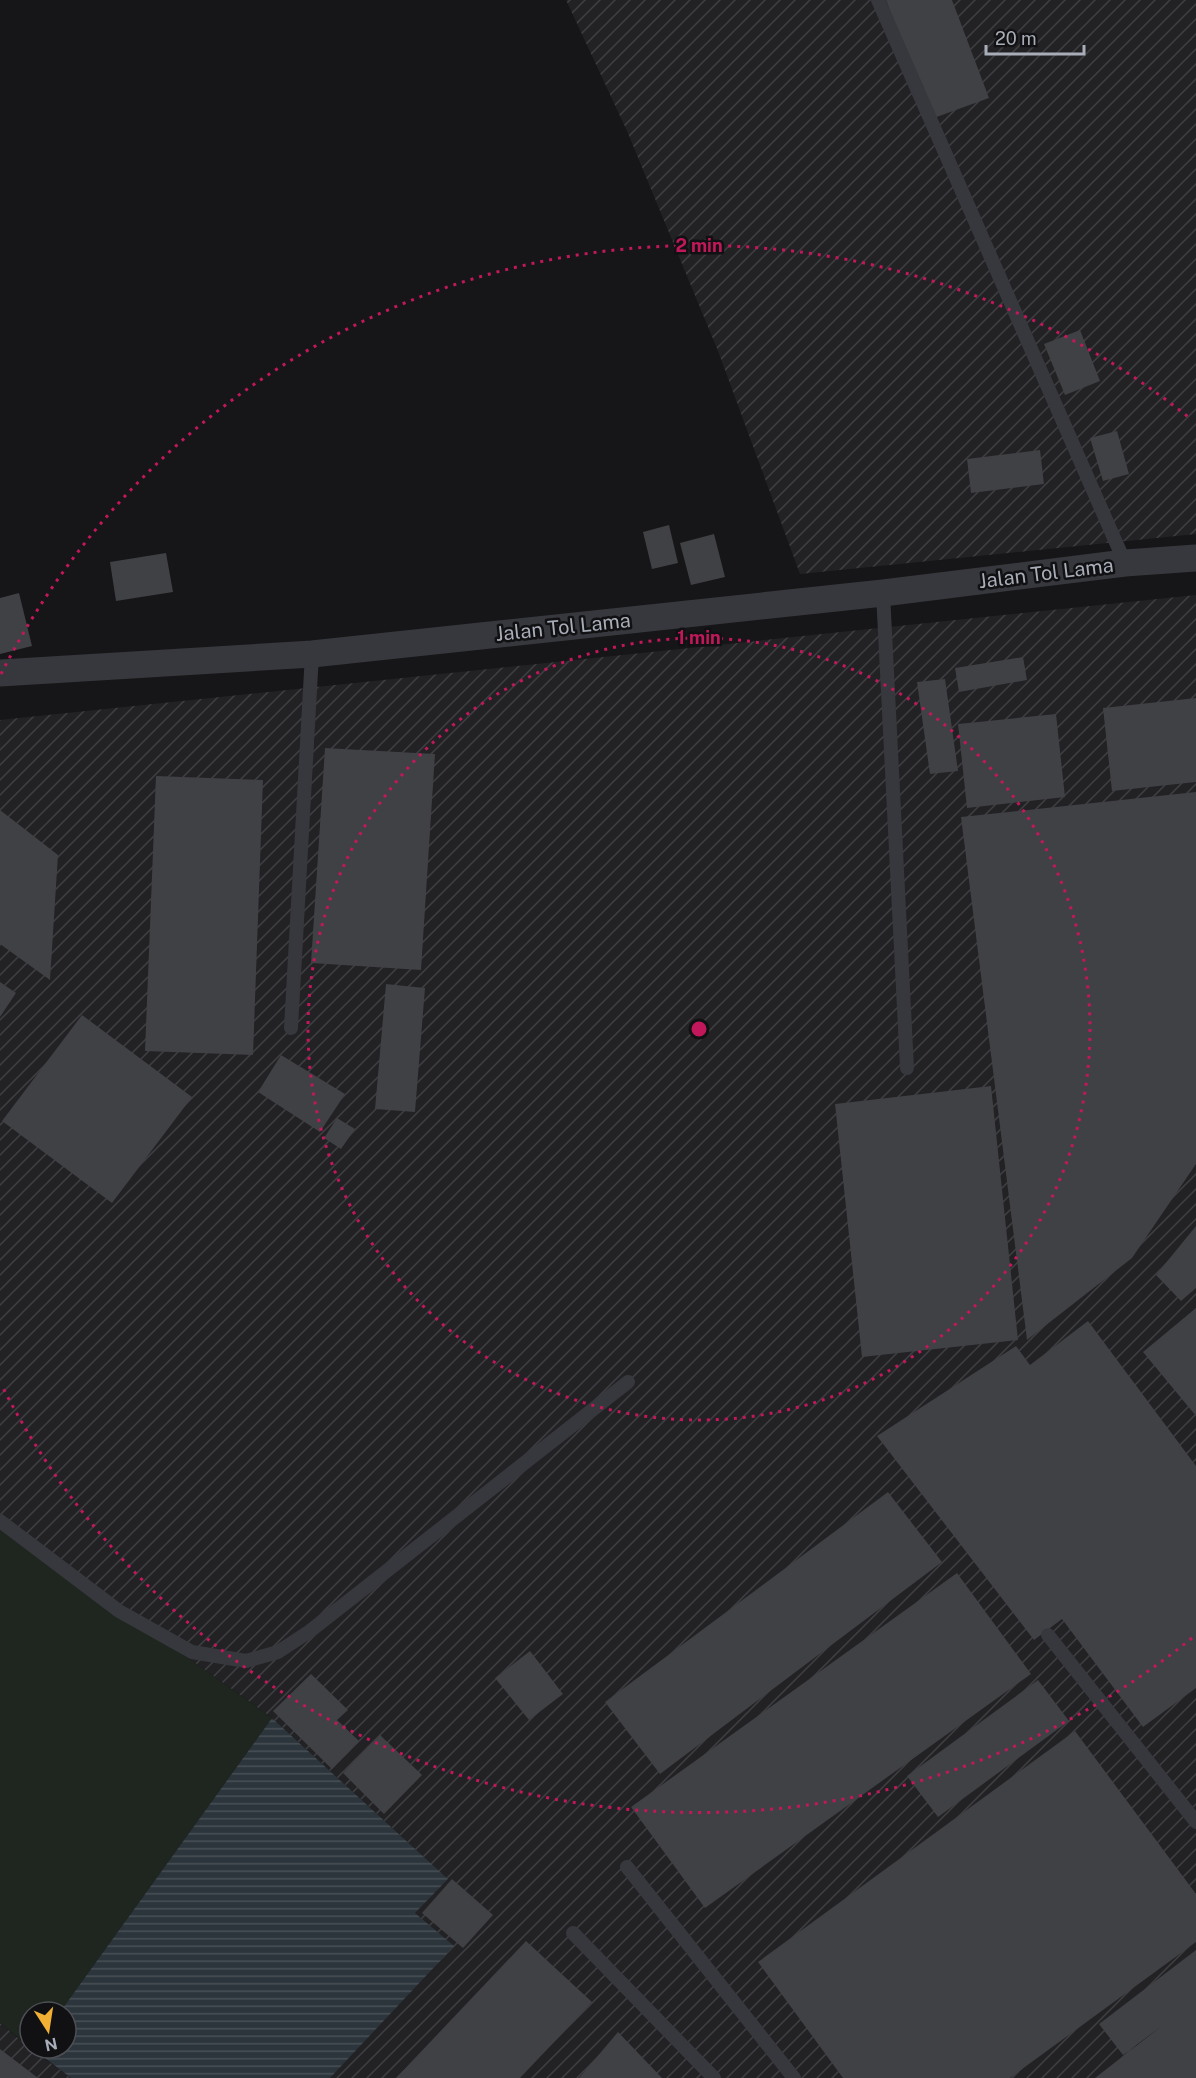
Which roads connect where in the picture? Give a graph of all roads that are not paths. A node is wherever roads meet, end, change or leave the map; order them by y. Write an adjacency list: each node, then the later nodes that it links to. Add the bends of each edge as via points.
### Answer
1 (878, 0): 3 (lane)
2 (1196, 558): 3 (street, Jalan Tol Lama)
3 (1125, 563): 4 (street, Jalan Tol Lama)
4 (883, 593): 5 (street, Jalan Tol Lama); 8 (lane)
5 (312, 654): 6 (street, Jalan Tol Lama); 7 (lane)
6 (0, 673)
7 (291, 1028)
8 (907, 1068)
9 (628, 1382): 10 (lane, via 309,1631 278,1652 246,1661 192,1652 119,1611)
10 (0, 1521)
11 (1048, 1635): 12 (lane)
12 (1196, 1822)
13 (627, 1868): 16 (lane)
14 (573, 1933): 15 (lane)
15 (714, 2078)
16 (794, 2078)

